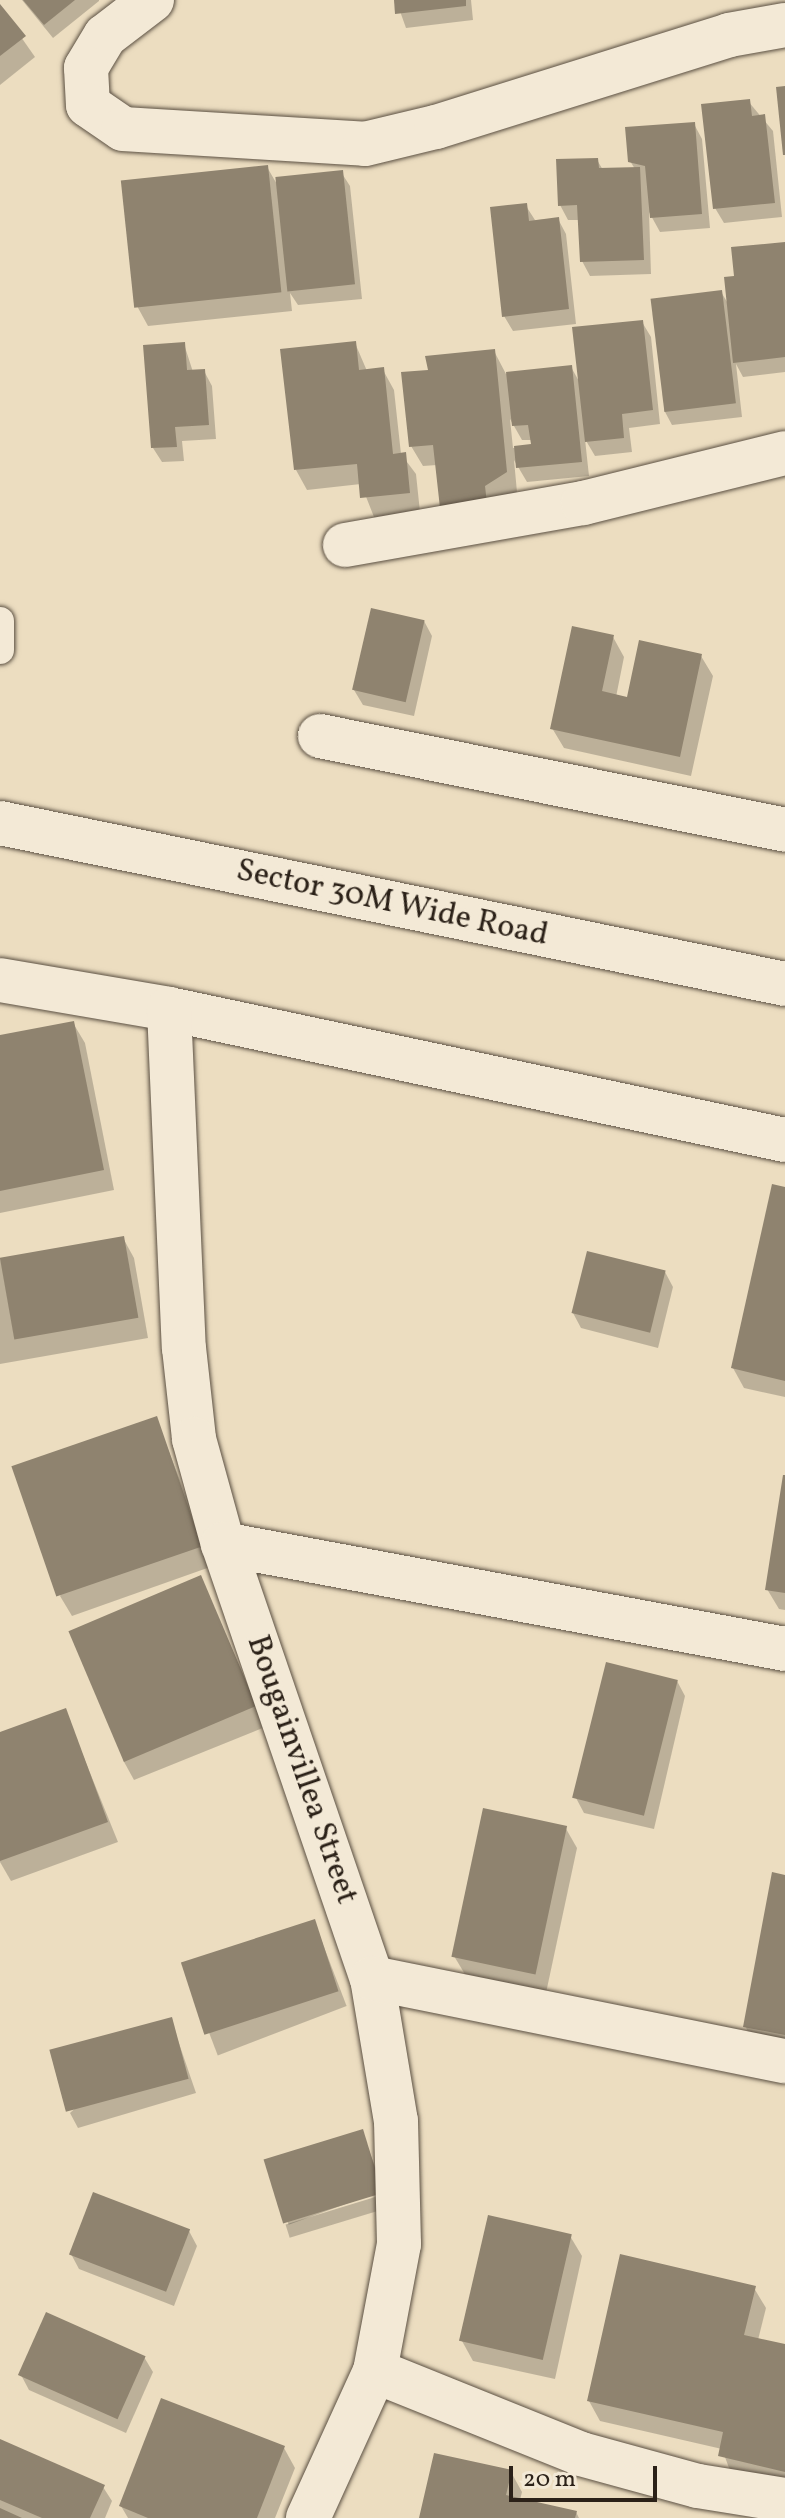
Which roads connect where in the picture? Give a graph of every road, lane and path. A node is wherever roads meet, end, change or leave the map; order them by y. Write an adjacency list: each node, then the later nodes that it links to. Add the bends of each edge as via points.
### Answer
1 (152, 0): 2 (street, via 105,36 86,68 88,105 123,129 365,144 436,127 729,35)
2 (785, 25)
3 (785, 453): 4 (street, via 583,503)
4 (345, 545)
5 (0, 621): 6 (lane)
6 (0, 650)
7 (320, 736): 9 (street)
8 (0, 823): 11 (street, Sector 30M Wide Road)
9 (785, 830)
10 (0, 980): 12 (street)
11 (785, 984)
12 (169, 1009): 13 (street); 14 (street, Bougainvillea Street, via 184,1348 194,1439)
13 (785, 1140)
14 (223, 1544): 15 (street); 16 (street, Bougainvillea Street)
15 (785, 1649)
16 (372, 1978): 17 (street); 18 (street, Bougainvillea Street, via 396,2121 399,2244)
17 (785, 2061)
18 (375, 2371): 19 (street, via 581,2454 698,2486); 20 (street, Bougainvillea Street)
19 (785, 2500)
20 (308, 2518)

